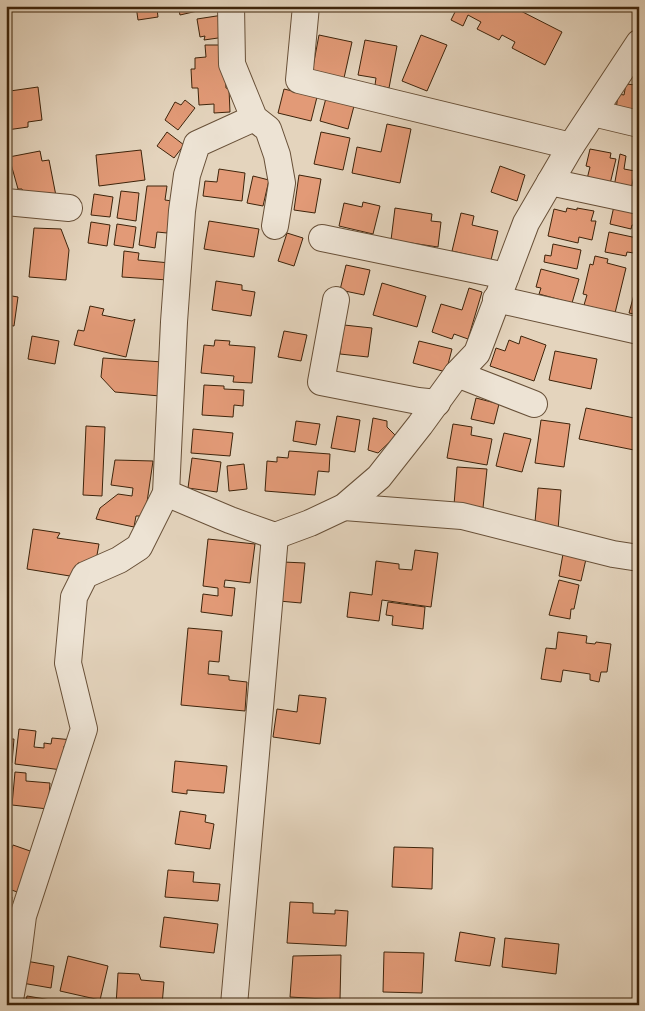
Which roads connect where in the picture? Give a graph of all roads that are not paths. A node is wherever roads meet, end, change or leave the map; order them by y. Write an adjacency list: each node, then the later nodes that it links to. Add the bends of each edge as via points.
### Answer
1 (231, 6): 5 (street, via 232,64)
2 (306, 6): 7 (street, via 299,80)
3 (639, 43): 4 (street)
4 (593, 114): 6 (street); 7 (street)
5 (254, 118): 12 (street, via 268,129 277,155 282,183); 20 (street, via 197,144 187,175 174,313)
6 (639, 124)
7 (571, 146): 8 (street)
8 (550, 182): 9 (street); 14 (street, via 526,223)
9 (639, 201)
10 (6, 202): 11 (street)
11 (69, 208)
12 (275, 226)
13 (322, 238): 14 (street)
14 (501, 288): 16 (street); 17 (street, via 477,353)
15 (336, 300): 18 (street, via 321,382)
16 (639, 331)
17 (457, 374): 18 (street); 19 (street)
18 (437, 403): 21 (street, via 379,477)
19 (534, 404)
20 (166, 493): 22 (street); 24 (street, via 139,547 120,560 85,575 74,597 68,663 84,729 23,916)
21 (344, 507): 22 (street); 23 (street, via 462,516)
22 (276, 536): 25 (street)
23 (639, 558)
24 (9, 1005)
25 (234, 1005)

